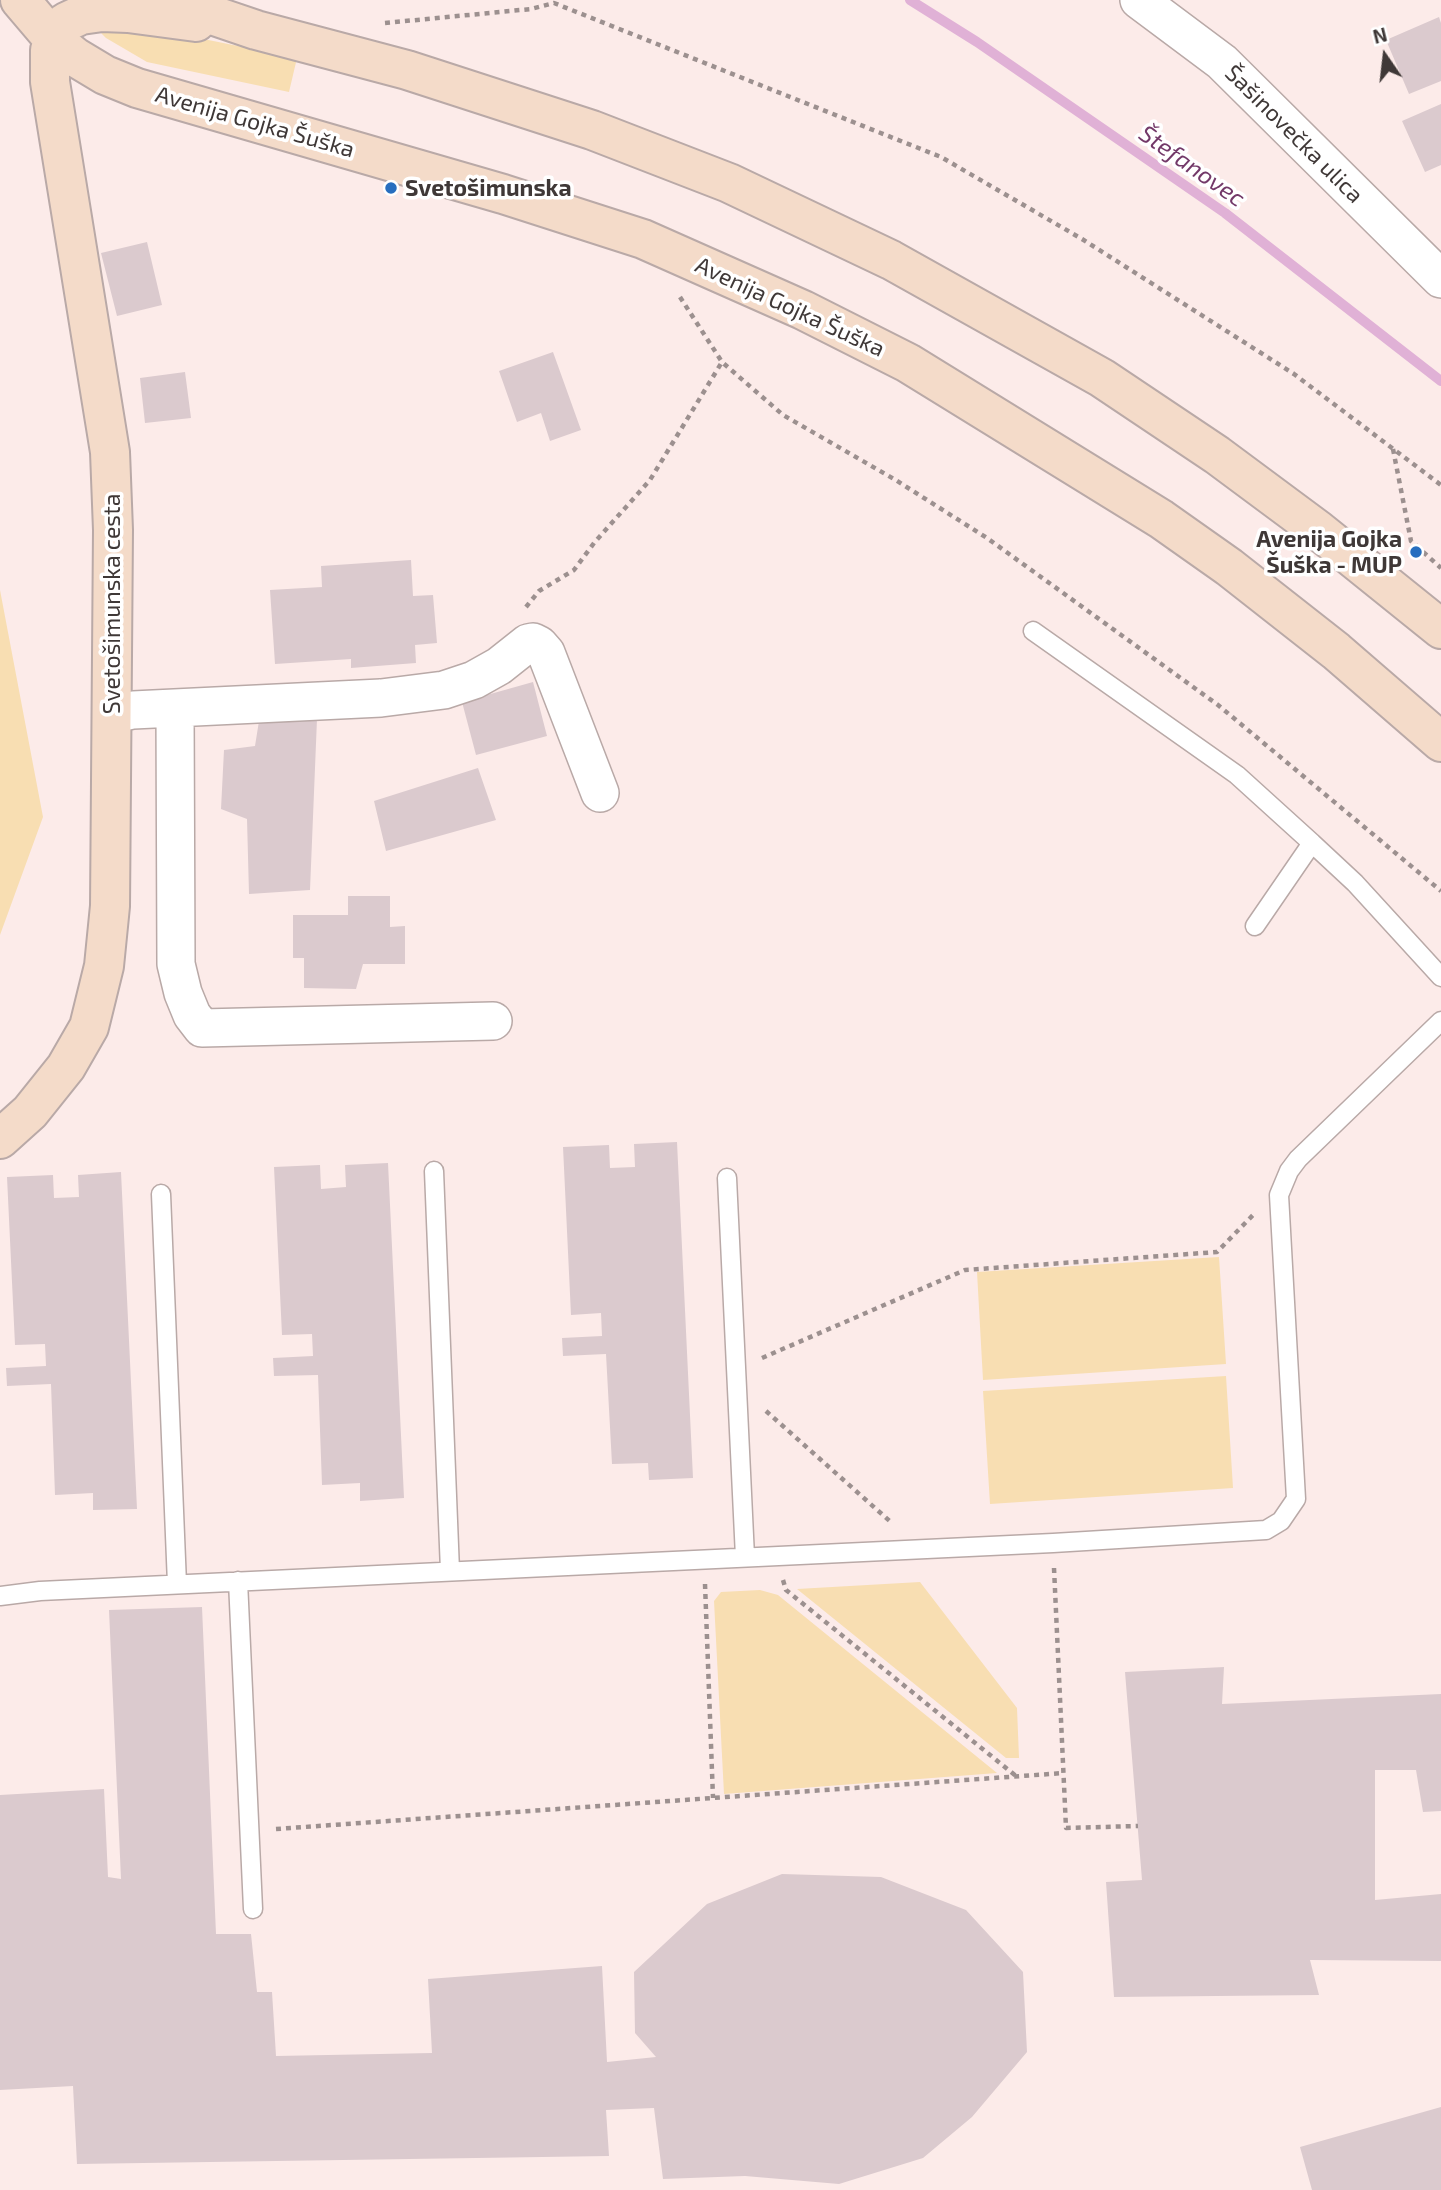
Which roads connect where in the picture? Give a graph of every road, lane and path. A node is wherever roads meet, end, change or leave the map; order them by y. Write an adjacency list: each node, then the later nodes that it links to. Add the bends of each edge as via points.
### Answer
1 (20, 0): 7 (main road)
2 (168, 0): 6 (main road)
3 (1139, 0): 8 (street, Šašinovečka ulica, via 1222,62)
4 (554, 1): 5 (path, via 531,9); 9 (path, via 941,157 1082,239 1294,374)
5 (373, 24)
6 (256, 30): 7 (main road, via 102,12 66,22); 13 (main road, via 407,70 592,130 729,183 891,260 1102,378 1205,447)
7 (54, 40): 16 (main road, Svetošimunska cesta, via 50,82 110,452); 17 (main road, Avenija Gojka Šuška, via 105,75 137,89 643,239 896,357 1161,519 1229,567)
8 (1441, 279)
9 (1393, 449): 10 (path); 11 (path, via 1411,541)
10 (1441, 485)
11 (1441, 568)
12 (523, 610): 20 (path, via 539,591 574,570 650,480 722,362 783,415 987,538 1218,705)
13 (1441, 629)
14 (1033, 631): 19 (lane, via 1237,775)
15 (175, 709): 16 (street); 18 (street, via 381,698 444,690 474,680 533,642 546,653); 23 (street, via 176,964 183,993 202,1028)
16 (114, 714): 25 (main road, Svetošimunska cesta, via 110,906 104,966 89,1027 59,1076)
17 (1441, 742)
18 (600, 793)
19 (1312, 843): 21 (lane); 22 (lane)
20 (1441, 891)
21 (1255, 926)
22 (1441, 978)
23 (493, 1021)
24 (1441, 1021): 28 (lane, via 1298,1158)
25 (0, 1139)
26 (434, 1171): 34 (lane)
27 (727, 1178): 30 (lane)
28 (1283, 1183): 30 (path, via 1217,1252 965,1270); 32 (lane, via 1279,1210 1296,1499 1274,1527)
29 (161, 1194): 38 (lane)
30 (737, 1378): 31 (path); 32 (lane)
31 (894, 1525)
32 (745, 1557): 34 (lane)
33 (1054, 1568): 40 (path)
34 (450, 1572): 36 (lane)
35 (783, 1579): 41 (path, via 786,1590)
36 (238, 1581): 38 (lane); 44 (lane)
37 (705, 1583): 42 (path)
38 (177, 1584): 39 (lane)
39 (0, 1596)
40 (1064, 1773): 41 (path); 43 (path, via 1066,1828)
41 (1018, 1777): 42 (path)
42 (713, 1798): 44 (path)
43 (1138, 1826)
44 (249, 1831): 45 (lane)
45 (253, 1909)

